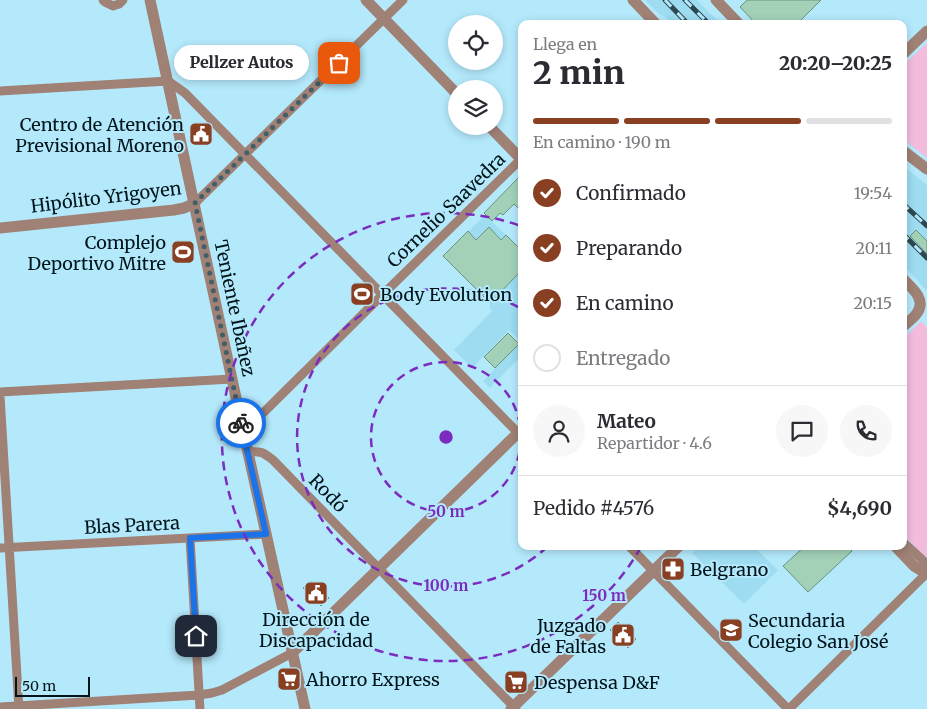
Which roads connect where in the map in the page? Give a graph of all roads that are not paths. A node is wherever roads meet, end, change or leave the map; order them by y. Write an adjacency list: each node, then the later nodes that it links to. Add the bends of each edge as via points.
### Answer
1 (103, 0): 2 (street, via 114,6)
2 (123, 0)
3 (150, 0): 13 (street, Teniente Ibañez)
4 (366, 0): 8 (street)
5 (403, 0): 8 (street, Hipólito Yrigoyen)
6 (633, 0): 9 (street)
7 (716, 0): 10 (street)
8 (384, 19): 14 (street); 17 (street, Hipólito Yrigoyen)
9 (652, 20)
10 (735, 20)
11 (927, 31): 12 (street)
12 (907, 50)
13 (168, 81): 15 (street); 17 (street, via 185,93); 22 (street, Teniente Ibañez)
14 (448, 85)
15 (0, 91)
16 (498, 135): 19 (street)
17 (245, 154): 22 (street, Hipólito Yrigoyen); 25 (street)
18 (907, 154): 21 (street)
19 (518, 156)
20 (518, 162): 25 (street, Cornelio Saavedra)
21 (927, 169)
22 (195, 203): 23 (street, Hipólito Yrigoyen, via 174,210); 27 (street, Teniente Ibañez)
23 (0, 228)
24 (907, 283): 26 (street, via 917,292 920,304 919,311)
25 (382, 295): 30 (street, Cornelio Saavedra, via 260,416); 31 (street)
26 (907, 322)
27 (232, 379): 28 (street); 30 (street, Teniente Ibañez)
28 (0, 392)
29 (0, 396): 37 (street)
30 (242, 427): 33 (street, Teniente Ibañez)
31 (518, 431)
32 (518, 435): 42 (street)
33 (248, 452): 34 (street, Teniente Ibañez); 42 (street, Rodó, via 260,451 273,460)
34 (266, 534): 35 (street, Blas Parera); 45 (street, Teniente Ibañez)
35 (190, 538): 37 (street, Blas Parera); 46 (street)
36 (907, 546): 41 (street)
37 (4, 548): 48 (street)
38 (633, 550): 43 (street)
39 (674, 550): 43 (street)
40 (899, 550): 44 (street)
41 (927, 564)
42 (379, 569): 45 (street); 49 (street, Rodó)
43 (653, 571): 49 (street); 52 (street)
44 (927, 574): 52 (street)
45 (292, 653): 46 (street, via 222,690); 51 (street, Teniente Ibañez)
46 (199, 695): 48 (street); 50 (street)
47 (0, 707): 48 (street)
48 (19, 707)
49 (514, 708)
50 (200, 709)
51 (305, 709)
52 (789, 709)

